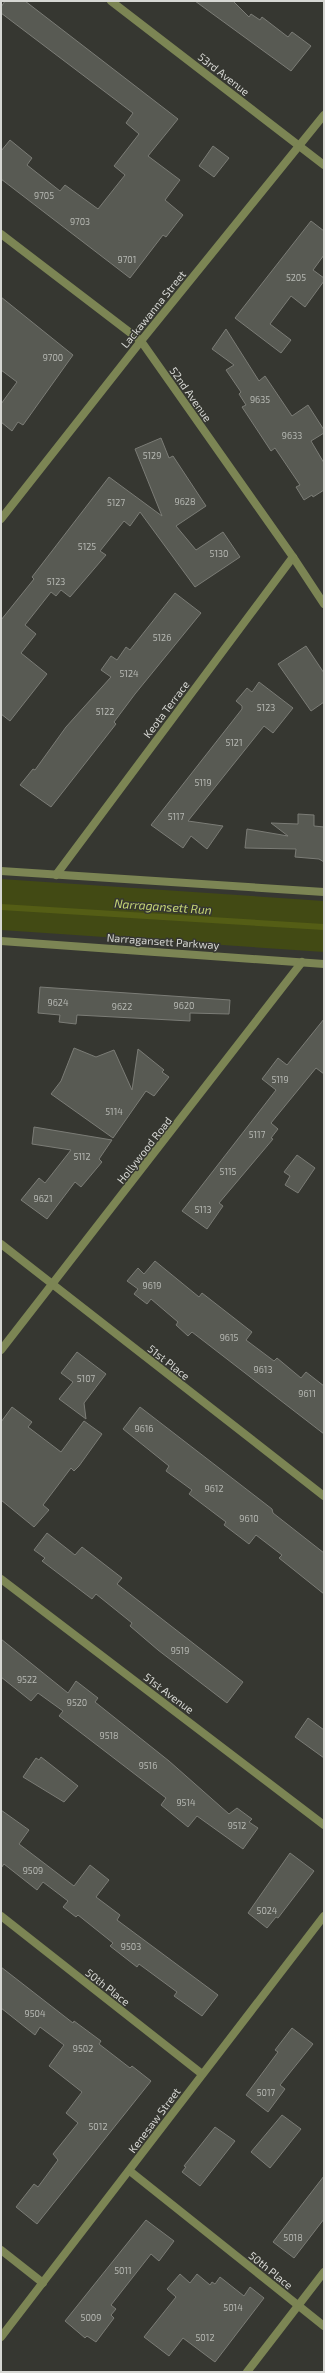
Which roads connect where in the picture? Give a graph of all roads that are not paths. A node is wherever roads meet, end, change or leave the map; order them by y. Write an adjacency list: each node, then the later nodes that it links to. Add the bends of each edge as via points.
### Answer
1 (111, 1): 3 (street, 53rd Avenue)
2 (324, 115): 3 (street, Lackawanna Street)
3 (300, 146): 4 (street, 53rd Avenue); 6 (street, Lackawanna Street)
4 (324, 165)
5 (1, 234): 6 (street, 52nd Avenue)
6 (141, 341): 7 (street, Lackawanna Street); 8 (street, 52nd Avenue)
7 (1, 519)
8 (293, 556): 9 (street, 52nd Avenue); 11 (street, Keota Terrace)
9 (324, 604)
10 (1, 871): 11 (street)
11 (56, 875): 12 (street)
12 (324, 892)
13 (1, 941): 14 (street, Narragansett Parkway)
14 (302, 962): 15 (street, Narragansett Parkway); 17 (street, Hollywood Road)
15 (324, 964)
16 (1, 1244): 17 (street, 51st Place)
17 (53, 1285): 18 (street, Hollywood Road); 19 (street, 51st Place)
18 (1, 1350)
19 (324, 1496)
20 (1, 1579): 21 (street, 51st Avenue)
21 (324, 1825)
22 (1, 1916): 24 (street, 50th Place)
23 (324, 1916): 24 (street, Kenesaw Street)
24 (202, 2074): 25 (street, Kenesaw Street)
25 (130, 2171): 28 (street, Kenesaw Street); 29 (street, 50th Place)
26 (1, 2250): 28 (street)
27 (324, 2272): 29 (street)
28 (43, 2283): 31 (street, Kenesaw Street)
29 (298, 2305): 30 (street, 50th Place); 32 (street)
30 (324, 2326)
31 (1, 2337)
32 (247, 2372)

